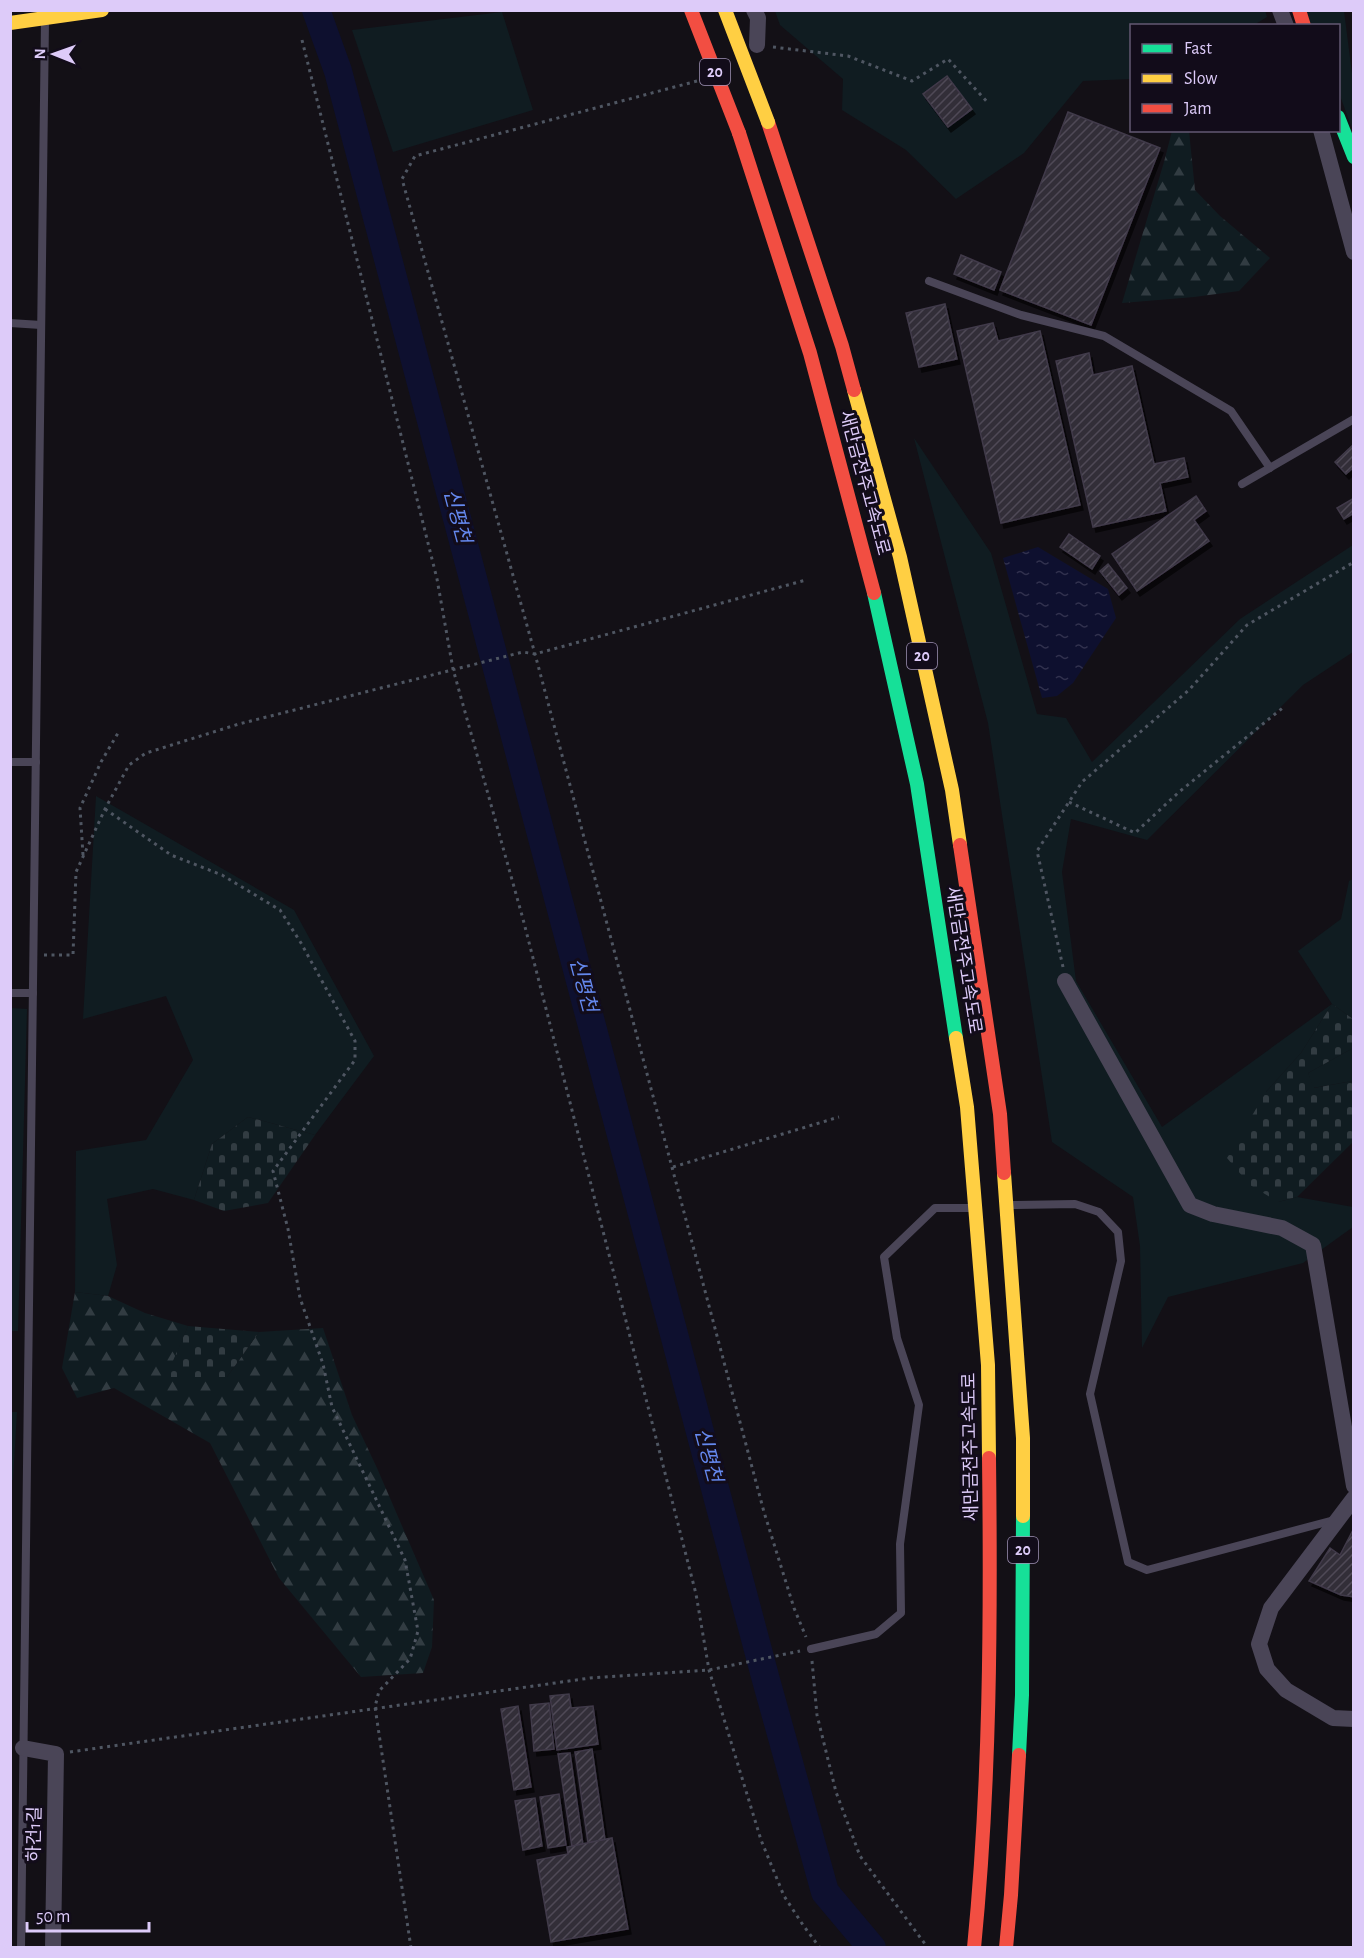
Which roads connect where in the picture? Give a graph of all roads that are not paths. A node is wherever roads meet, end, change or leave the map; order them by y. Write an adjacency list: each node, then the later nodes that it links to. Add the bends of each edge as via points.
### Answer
1 (102, 10): 5 (main road)
2 (691, 10): 24 (main road, 새만금전주고속도로 / 20, bridge, via 739,133 810,353 864,552 917,784 967,1107)
3 (724, 10): 23 (main road, 새만금전주고속도로 / 20, bridge, via 768,122 842,346 900,557 952,790 1000,1114)
4 (754, 10): 7 (street, via 758,18)
5 (45, 19): 6 (main road); 14 (lane)
6 (10, 23)
7 (757, 45)
8 (1340, 122): 10 (main road)
9 (1322, 132): 11 (street)
10 (1353, 157)
11 (1353, 252)
12 (928, 282): 16 (lane, via 1021,315 1104,336 1231,411)
13 (10, 323): 14 (lane)
14 (41, 325): 19 (lane)
15 (1353, 419): 16 (lane)
16 (1270, 468): 17 (lane)
17 (1242, 484)
18 (10, 762): 19 (lane)
19 (36, 762): 22 (lane)
20 (1065, 981): 25 (street, via 1190,1205 1213,1214 1282,1228 1313,1245)
21 (10, 993): 22 (lane)
22 (33, 993): 30 (lane)
23 (1007, 1206): 27 (lane, via 1075,1204 1099,1212 1118,1232 1121,1261 1090,1394 1128,1562 1147,1570); 34 (main road, 새만금전주고속도로 / 20, via 1023,1438 1023,1695)
24 (975, 1208): 28 (lane, via 935,1208 885,1257 897,1338 920,1405 900,1544 901,1613 876,1634); 33 (main road, 새만금전주고속도로 / 20, via 988,1365 992,1631 982,1867)
25 (1353, 1486)
26 (1353, 1498): 27 (street)
27 (1338, 1519): 29 (street, via 1271,1608 1259,1644 1267,1669 1286,1690 1333,1718)
28 (811, 1649)
29 (1353, 1719)
30 (23, 1748): 31 (lane); 32 (street, 하건1길, via 56,1754)
31 (21, 1947)
32 (53, 1947)
33 (974, 1947)
34 (1006, 1947)

